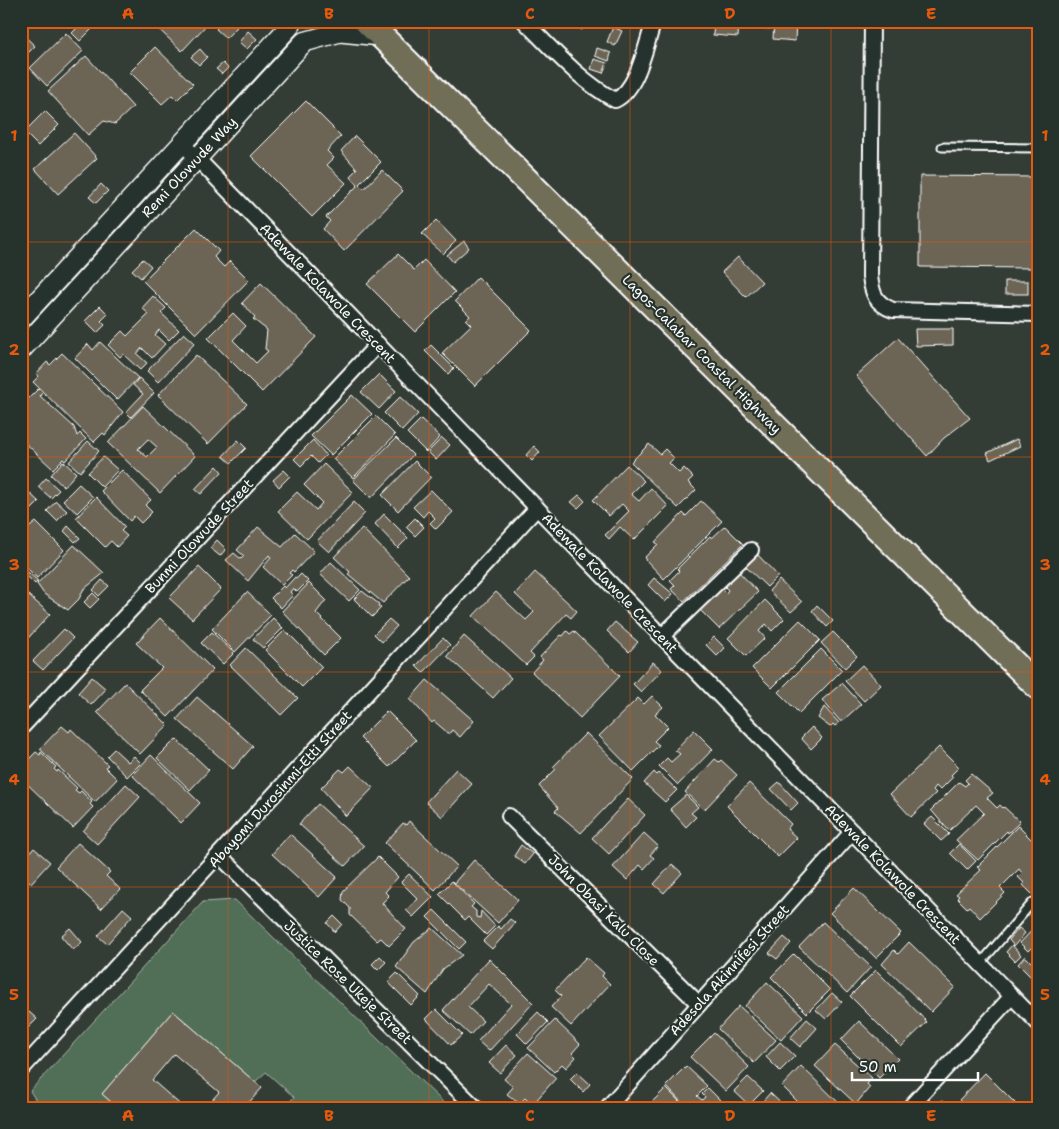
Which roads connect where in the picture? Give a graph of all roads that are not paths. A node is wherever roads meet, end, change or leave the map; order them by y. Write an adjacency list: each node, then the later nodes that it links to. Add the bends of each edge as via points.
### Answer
1 (291, 21): 6 (main road, Remi Olowude Way)
2 (524, 21): 3 (street, via 567,63 615,100 624,96 632,85)
3 (654, 21)
4 (872, 21): 10 (street, via 870,276 876,300 893,310)
5 (373, 29): 9 (main road, Remi Olowude Way, via 340,32 304,42); 17 (highway, Lagos-Calabar Coastal Highway)
6 (183, 144): 9 (street, Adewale Kolawole Crescent); 11 (main road, Remi Olowude Way)
7 (942, 147): 8 (lane)
8 (1038, 148)
9 (197, 158): 12 (street, Adewale Kolawole Crescent); 13 (main road, Remi Olowude Way)
10 (1038, 314)
11 (21, 320)
12 (378, 344): 14 (street, Adewale Kolawole Crescent); 18 (street, Bunmi Olowude Street)
13 (21, 350)
14 (537, 508): 16 (street, Adewale Kolawole Crescent); 21 (street, Abayomi Durosinmi-Etti Street)
15 (751, 550): 16 (street)
16 (662, 636): 20 (street, Adewale Kolawole Crescent)
17 (1038, 687)
18 (21, 728)
19 (509, 816): 25 (street, John Obasi Kalu Close)
20 (852, 832): 23 (street, Adewale Kolawole Crescent); 25 (street, Adesola Akinnifesi Street)
21 (219, 855): 27 (street, Abayomi Durosinmi-Etti Street); 28 (street, Justice Rose Ukeje Street)
22 (1033, 902): 23 (lane)
23 (980, 964): 24 (street, Adewale Kolawole Crescent)
24 (1012, 996): 26 (street, Adewale Kolawole Crescent); 30 (street)
25 (699, 1004): 29 (street, Adesola Akinnifesi Street)
26 (1038, 1023)
27 (21, 1070)
28 (476, 1108)
29 (607, 1108)
30 (909, 1108)

